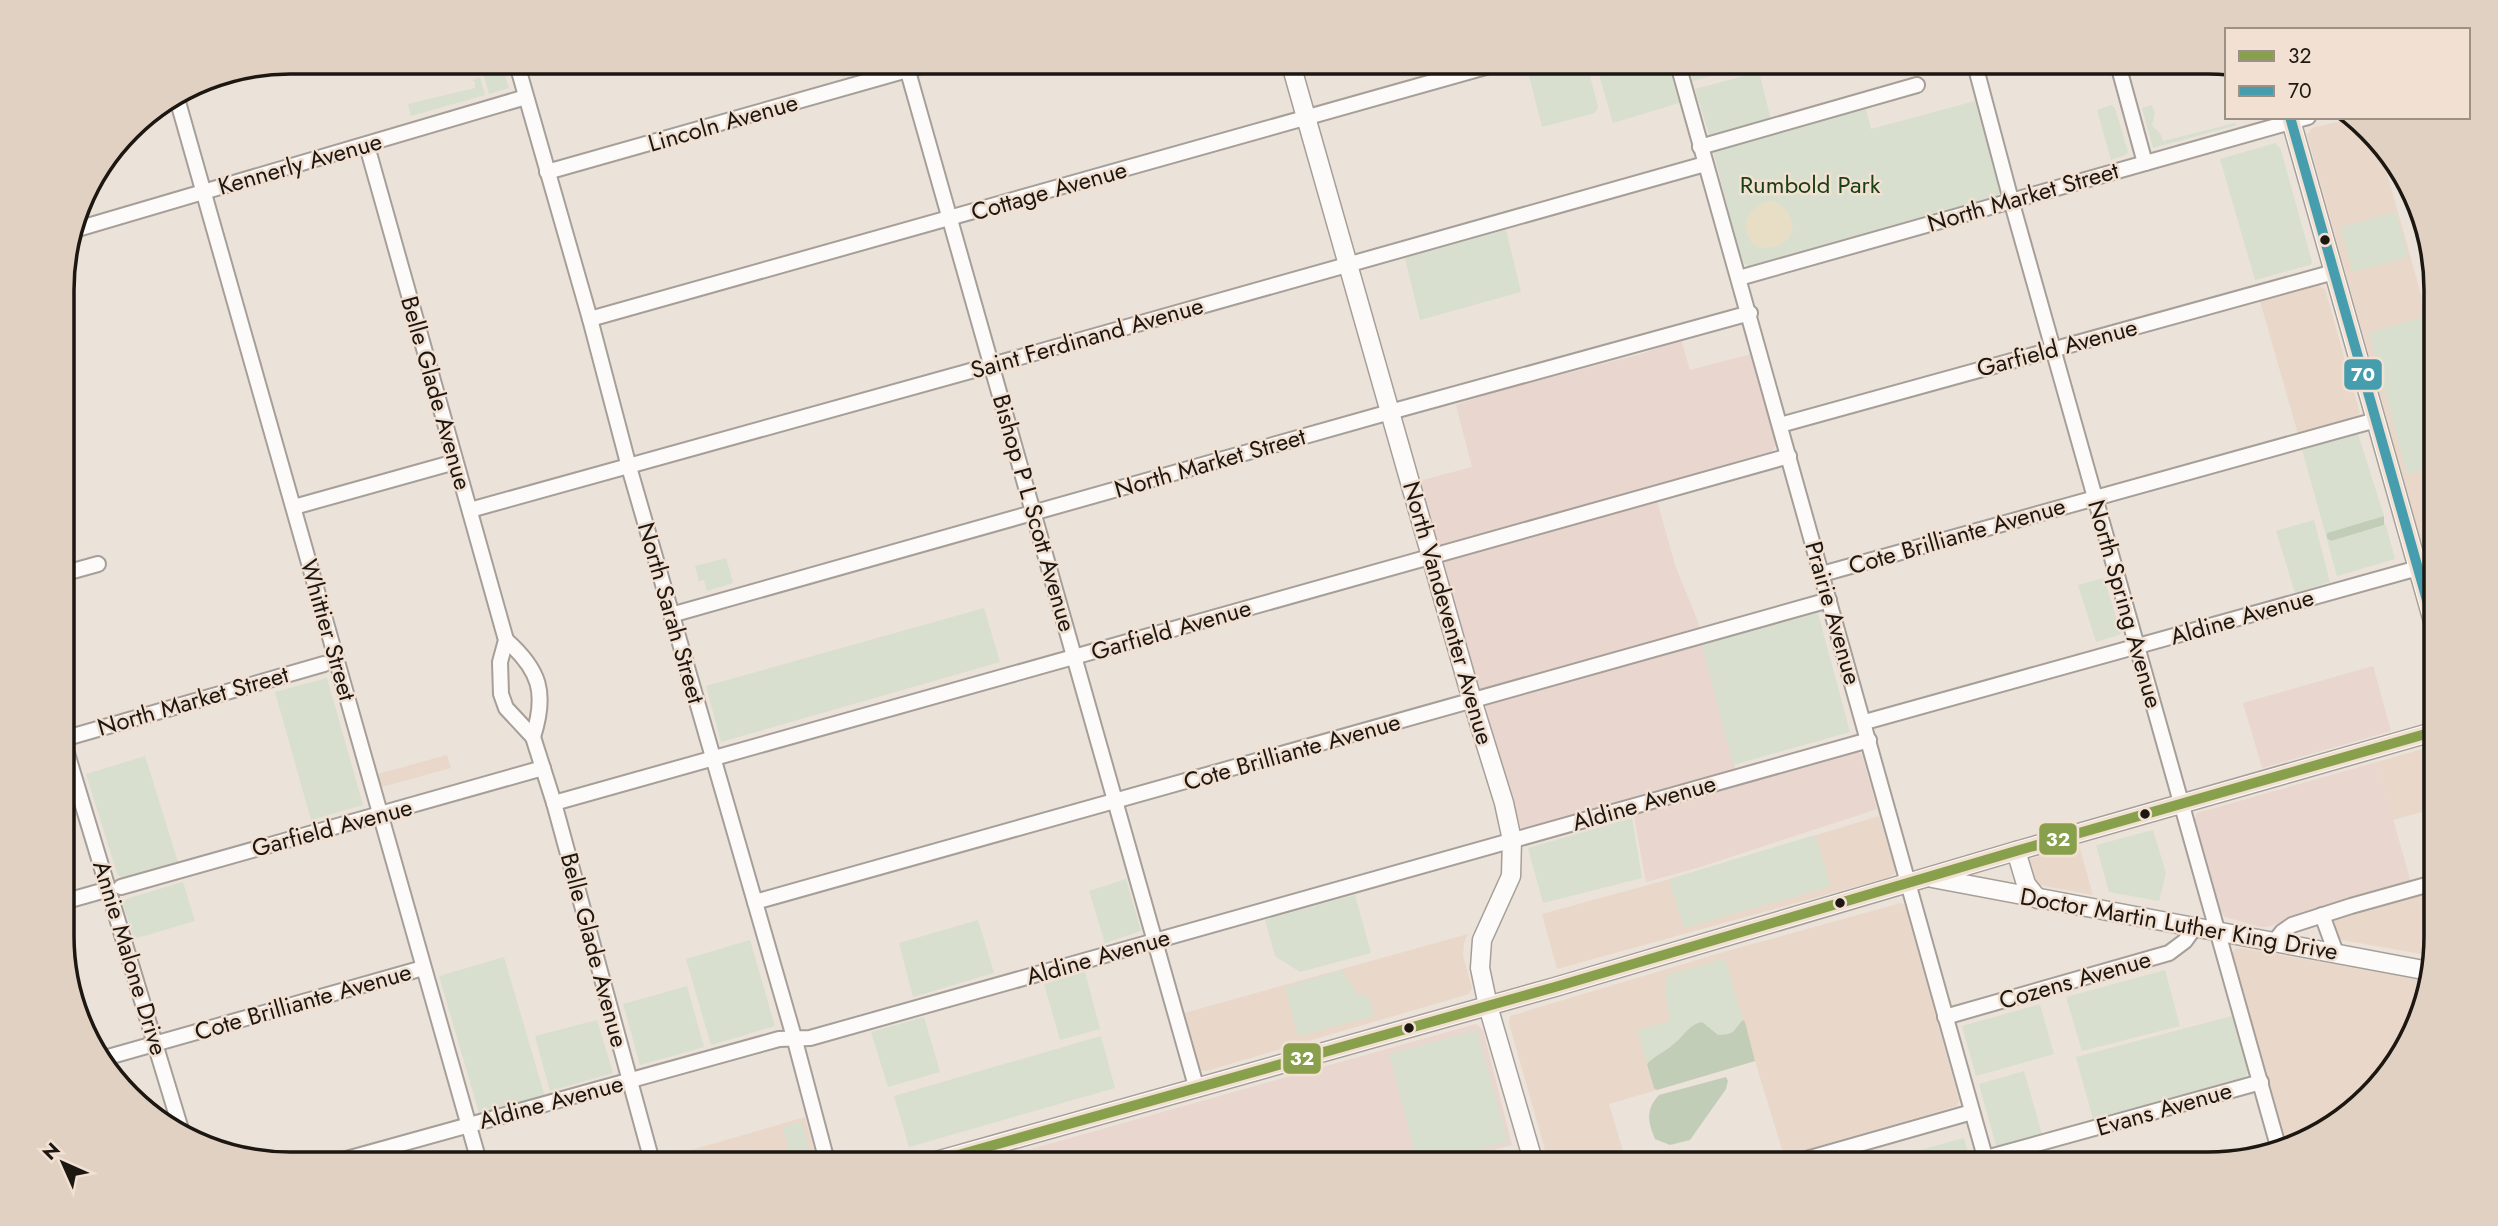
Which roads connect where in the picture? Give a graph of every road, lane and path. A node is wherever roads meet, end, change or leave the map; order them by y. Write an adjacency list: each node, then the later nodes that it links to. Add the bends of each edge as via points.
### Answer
1 (520, 74): 10 (street, North Sarah Street)
2 (879, 74): 18 (street, Lincoln Avenue)
3 (908, 74): 21 (street, Bishop P L Scott Avenue)
4 (1294, 74): 12 (main road, North Vandeventer Avenue)
5 (1461, 74): 12 (street, Cottage Avenue)
6 (1680, 74): 15 (street, Prairie Avenue)
7 (1977, 74): 20 (street, North Spring Avenue)
8 (2121, 74): 16 (street)
9 (1917, 85): 15 (street)
10 (526, 97): 14 (street, Kennerly Avenue); 18 (street, North Sarah Street)
11 (179, 105): 19 (street, Whittier Street)
12 (1307, 118): 21 (street, Cottage Avenue); 23 (main road, North Vandeventer Avenue)
13 (2296, 119): 16 (street, North Market Street); 24 (main road)
14 (367, 146): 19 (street, Kennerly Avenue); 34 (street, Belle Glade Avenue)
15 (1700, 147): 17 (street, Prairie Avenue)
16 (2145, 163): 20 (street, North Market Street)
17 (1704, 164): 23 (street, Saint Ferdinand Avenue); 25 (street, Prairie Avenue)
18 (547, 172): 27 (street, North Sarah Street)
19 (203, 192): 22 (street, Kennerly Avenue); 37 (street, Whittier Street)
20 (2011, 200): 25 (street, North Market Street); 28 (street, North Spring Avenue)
21 (950, 219): 27 (street, Cottage Avenue); 29 (street, Bishop P L Scott Avenue)
22 (83, 227)
23 (1348, 264): 29 (street, Saint Ferdinand Avenue); 30 (main road, North Vandeventer Avenue)
24 (2334, 272): 28 (street, Garfield Avenue); 31 (main road)
25 (1739, 278): 26 (street, Prairie Avenue)
26 (1750, 313): 30 (street, North Market Street); 32 (street, Prairie Avenue)
27 (590, 319): 35 (street, North Sarah Street)
28 (2053, 349): 32 (street, Garfield Avenue); 36 (street, North Spring Avenue)
29 (992, 365): 35 (street, Saint Ferdinand Avenue); 39 (street, Bishop P L Scott Avenue)
30 (1390, 412): 39 (street, North Market Street); 40 (main road, North Vandeventer Avenue)
31 (2376, 420): 36 (street, Cote Brilliante Avenue); 42 (main road)
32 (1780, 425): 33 (street, Prairie Avenue)
33 (1789, 456): 40 (street, Garfield Avenue); 44 (street, Prairie Avenue)
34 (455, 462): 37 (street); 38 (street, Belle Glade Avenue)
35 (629, 467): 38 (street, Saint Ferdinand Avenue); 47 (street, North Sarah Street)
36 (2095, 497): 44 (street, Cote Brilliante Avenue); 49 (street, North Spring Avenue)
37 (294, 507): 64 (street, Whittier Street)
38 (470, 510): 48 (street, Belle Glade Avenue)
39 (1035, 513): 47 (street, North Market Street); 50 (street, Bishop P L Scott Avenue)
40 (1432, 557): 50 (street, Garfield Avenue); 52 (main road, North Vandeventer Avenue)
41 (98, 564): 43 (street)
42 (2418, 568): 45 (main road); 49 (street, Aldine Avenue)
43 (74, 571)
44 (1822, 574): 46 (street, Prairie Avenue)
45 (2424, 589)
46 (1829, 600): 52 (street, Cote Brilliante Avenue); 53 (street, Prairie Avenue)
47 (671, 615): 58 (street, North Sarah Street)
48 (506, 640): 56 (street, Belle Glade Avenue, via 523,655 538,683 541,698); 56 (street, Belle Glade Avenue, via 499,662 501,694 506,708)
49 (2137, 646): 53 (street, Aldine Avenue); 63 (street, North Spring Avenue)
50 (1075, 658): 58 (street, Garfield Avenue); 61 (street, Bishop P L Scott Avenue)
51 (324, 664): 55 (street, North Market Street)
52 (1472, 700): 61 (street, Cote Brilliante Avenue); 65 (main road, North Vandeventer Avenue)
53 (1865, 722): 57 (street, Prairie Avenue)
54 (2424, 734): 63 (main road)
55 (74, 736)
56 (533, 737): 59 (street, Belle Glade Avenue)
57 (1869, 740): 65 (street, Aldine Avenue); 68 (street, Prairie Avenue)
58 (712, 759): 62 (street, Garfield Avenue); 73 (street, North Sarah Street)
59 (543, 768): 62 (street, Belle Glade Avenue); 64 (street, Garfield Avenue)
60 (74, 771): 70 (street, Annie Malone Drive)
61 (1115, 802): 73 (street, Cote Brilliante Avenue); 77 (street, Bishop P L Scott Avenue)
62 (554, 803): 87 (street, Belle Glade Avenue)
63 (2183, 803): 66 (main road); 76 (street, North Spring Avenue)
64 (380, 816): 70 (street, Garfield Avenue); 80 (street, Whittier Street)
65 (1512, 840): 77 (street, Aldine Avenue); 82 (main road, North Vandeventer Avenue, via 1511,876 1479,956)
66 (2016, 851): 67 (main road); 72 (main road, via 2026,884)
67 (1928, 877): 68 (main road); 72 (main road, Doctor Martin Luther King Drive)
68 (1908, 883): 82 (main road); 83 (street, Prairie Avenue)
69 (2424, 886): 74 (street)
70 (115, 888): 71 (street, Garfield Avenue); 85 (street, Annie Malone Drive)
71 (74, 899)
72 (2038, 899): 75 (main road, Doctor Martin Luther King Drive)
73 (755, 902): 84 (street, North Sarah Street)
74 (2322, 915): 78 (street, via 2292,925); 79 (street)
75 (2195, 927): 76 (main road, Doctor Martin Luther King Drive); 83 (street, Cozens Avenue, via 2169,953)
76 (2218, 931): 78 (main road, Doctor Martin Luther King Drive); 88 (street, North Spring Avenue)
77 (1155, 941): 84 (street, Aldine Avenue, via 810,1038); 89 (street, Bishop P L Scott Avenue)
78 (2274, 942): 79 (main road, Doctor Martin Luther King Drive)
79 (2336, 953): 81 (main road, Doctor Martin Luther King Drive)
80 (424, 968): 85 (street, Cote Brilliante Avenue); 92 (street, Whittier Street)
81 (2422, 970)
82 (1489, 1006): 89 (main road); 99 (main road, North Vandeventer Avenue)
83 (1945, 1017): 90 (street, Prairie Avenue)
84 (794, 1037): 87 (street, Aldine Avenue); 97 (street, North Sarah Street)
85 (155, 1044): 86 (street, Cote Brilliante Avenue); 91 (street, Annie Malone Drive)
86 (110, 1056)
87 (631, 1081): 92 (street, Aldine Avenue); 96 (street, Belle Glade Avenue)
88 (2261, 1082): 93 (street, North Spring Avenue); 102 (street, Evans Avenue)
89 (1196, 1086): 98 (main road)
90 (1972, 1112): 100 (street); 101 (street, Prairie Avenue)
91 (179, 1123)
92 (468, 1125): 94 (street, Aldine Avenue); 95 (street, Whittier Street)
93 (2277, 1141)
94 (371, 1152)
95 (476, 1152)
96 (650, 1152)
97 (825, 1152)
98 (967, 1152)
99 (1531, 1152)
100 (1830, 1152)
101 (1984, 1152)
102 (2018, 1152)

